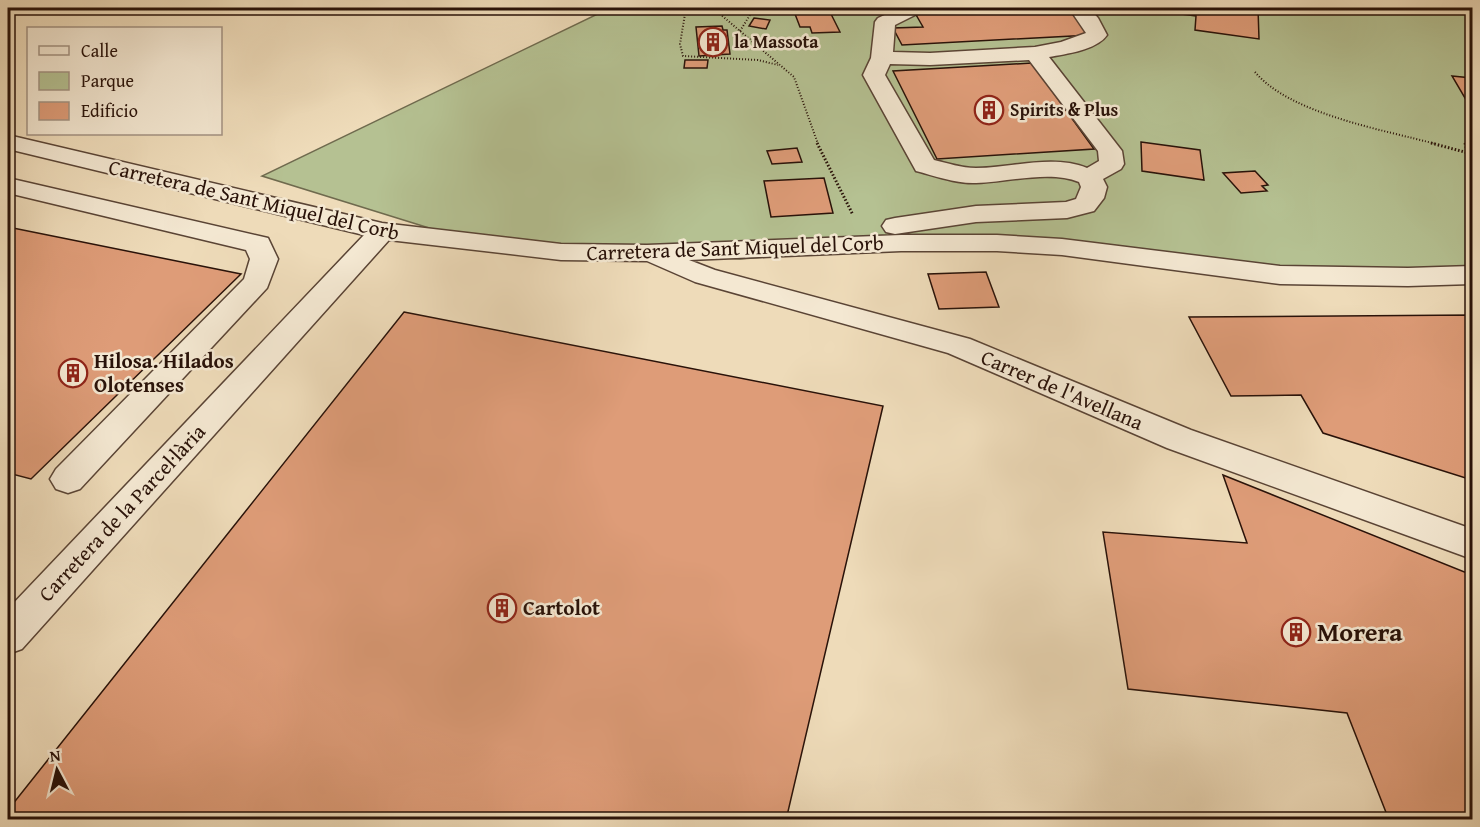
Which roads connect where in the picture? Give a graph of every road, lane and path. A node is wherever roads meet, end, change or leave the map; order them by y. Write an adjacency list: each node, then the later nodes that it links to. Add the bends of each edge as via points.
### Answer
1 (686, 8): 9 (path, via 680,44 683,56 758,60)
2 (713, 8): 6 (path)
3 (766, 8): 6 (path, via 750,15)
4 (914, 8): 8 (street, via 885,22)
5 (1078, 8): 7 (street, via 1097,35 1057,50)
6 (740, 31): 9 (path)
7 (1035, 53): 8 (street); 14 (street, via 1110,151 1112,164)
8 (882, 58): 14 (street, via 874,75 925,166 973,176 1052,170 1074,171)
9 (779, 65): 17 (path, via 794,77 799,87 812,133)
10 (1255, 72): 13 (path, via 1266,85 1320,112)
11 (1473, 137): 13 (path, via 1465,142)
12 (8, 142): 16 (street, Carretera de Sant Miquel del Corb)
13 (1473, 153)
14 (1089, 177): 17 (street, via 1094,187 1091,198 1085,205 1067,210 976,214)
15 (8, 186): 21 (street, via 258,244 264,259 257,282)
16 (382, 231): 19 (street, Carretera de Sant Miquel del Corb, via 561,252); 23 (street, Carretera de la Parcel·lària)
17 (861, 232): 18 (street)
18 (739, 250): 19 (street, Carretera de Sant Miquel del Corb); 20 (street, Carretera de Sant Miquel del Corb, via 997,243 1062,247 1280,275)
19 (646, 253): 22 (street, Carrer de l'Avellana, via 705,276 959,346 1179,439)
20 (1473, 275)
21 (68, 479)
22 (1473, 544)
23 (8, 636)

